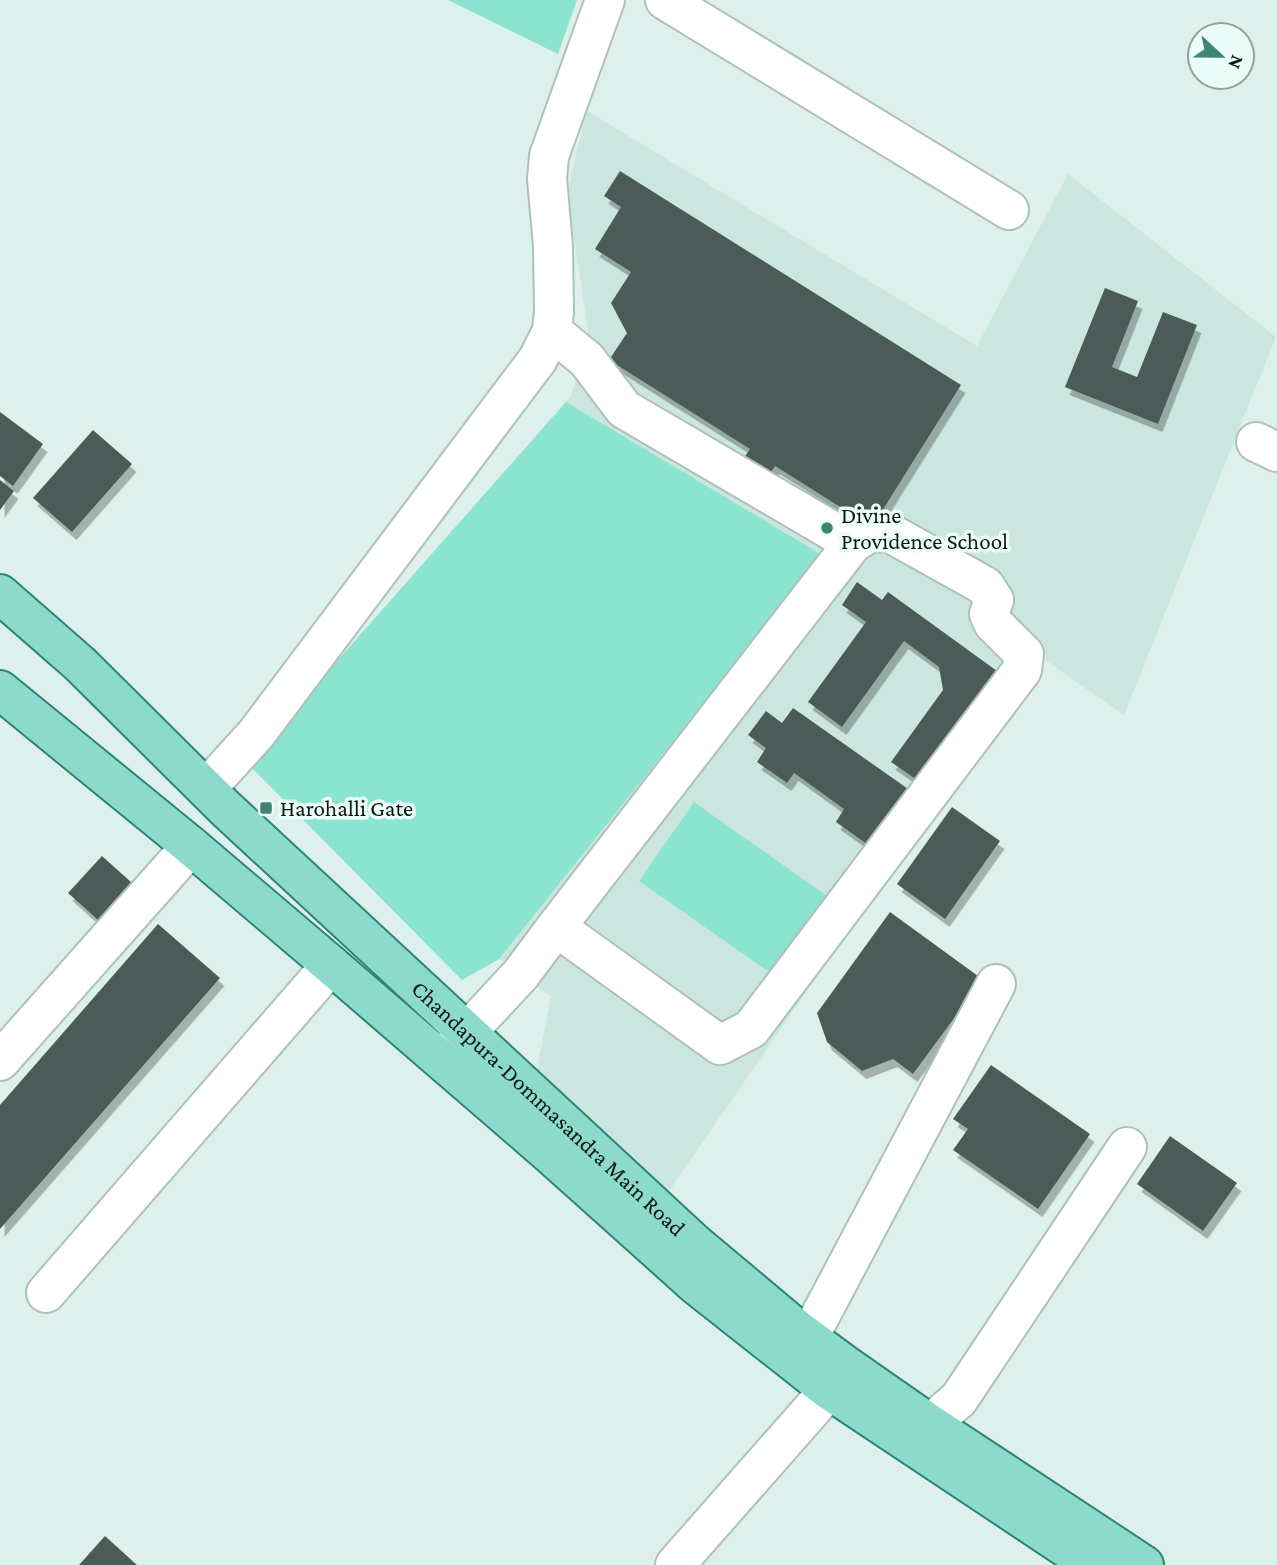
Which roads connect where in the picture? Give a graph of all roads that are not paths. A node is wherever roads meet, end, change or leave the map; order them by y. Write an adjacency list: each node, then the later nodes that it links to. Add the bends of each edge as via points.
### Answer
1 (605, 0): 4 (street, via 549,156)
2 (664, 0): 3 (street)
3 (1009, 210)
4 (552, 331): 5 (street, via 587,360 624,409); 8 (street, via 538,359 264,723)
5 (853, 543): 10 (street); 10 (street, via 871,531 890,533 985,586 995,600 989,614 993,623 1024,654 1022,670 751,1028 720,1045)
6 (0, 594): 8 (main road, Chandapura-Dommasandra Main Road)
7 (0, 690): 9 (main road, Chandapura-Dommasandra Main Road)
8 (206, 789): 13 (main road, Chandapura-Dommasandra Main Road)
9 (191, 846): 11 (main road, Chandapura-Dommasandra Main Road); 14 (street)
10 (555, 927): 13 (street, via 521,974)
11 (331, 965): 15 (main road, Chandapura-Dommasandra Main Road); 17 (street)
12 (996, 984): 18 (street)
13 (467, 1032): 15 (street); 18 (main road, Chandapura-Dommasandra Main Road)
14 (0, 1060)
15 (441, 1060): 18 (main road, Chandapura-Dommasandra Main Road, via 696,1285)
16 (1126, 1147): 20 (street, via 959,1399)
17 (46, 1293)
18 (800, 1348): 19 (main road, Chandapura-Dommasandra Main Road); 20 (main road, Chandapura-Dommasandra Main Road)
19 (829, 1390): 21 (street); 22 (main road, Chandapura-Dommasandra Main Road)
20 (930, 1424): 23 (main road, Chandapura-Dommasandra Main Road)
21 (676, 1565)
22 (1092, 1565)
23 (1144, 1565)

